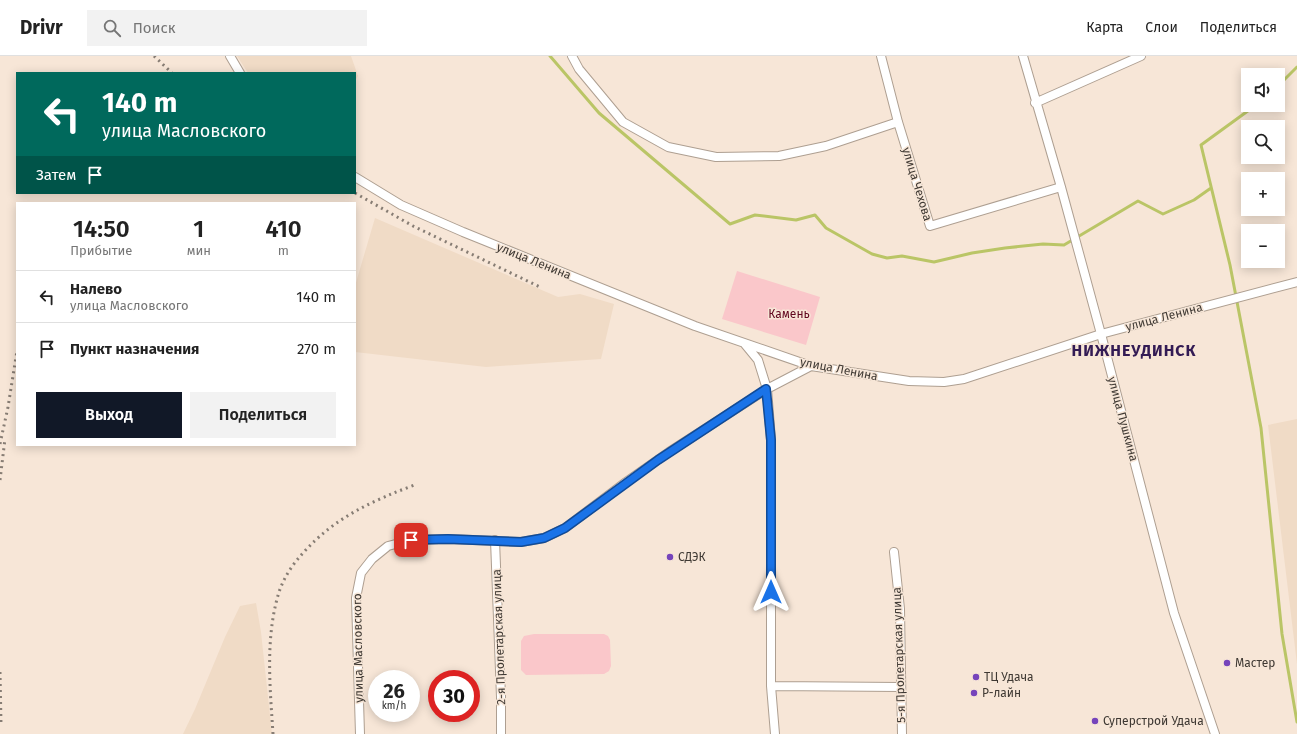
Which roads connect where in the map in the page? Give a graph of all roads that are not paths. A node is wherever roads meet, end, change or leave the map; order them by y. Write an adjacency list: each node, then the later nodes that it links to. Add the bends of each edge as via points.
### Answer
1 (230, 56): 6 (street)
2 (572, 56): 8 (street, via 579,69 623,122 668,147 710,156 779,156 826,146)
3 (882, 56): 8 (street, улица Чехова)
4 (1022, 56): 7 (street, улица Пушкина)
5 (1141, 56): 7 (street)
6 (239, 72)
7 (1035, 103): 10 (street, улица Пушкина)
8 (898, 122): 10 (street, улица Чехова, via 930,226)
9 (356, 179): 13 (street, улица Ленина, via 401,205 463,232)
10 (1061, 187): 12 (street, улица Пушкина)
11 (1297, 282): 12 (street, улица Ленина)
12 (1101, 334): 14 (street, улица Ленина, via 964,379 944,382 909,381); 24 (street, улица Пушкина, via 1174,613)
13 (743, 343): 14 (street, улица Ленина); 15 (street, via 758,360)
14 (811, 366): 15 (street, улица Масловского)
15 (766, 389): 16 (street, улица Масловского, via 651,465 565,528 544,538 521,542); 18 (street, via 771,440)
16 (495, 540): 20 (street, улица Масловского, via 411,540 388,546 372,559 361,573 356,598); 21 (street, 2-я Пролетарская улица)
17 (894, 552): 19 (street, 5-я Пролетарская улица, via 900,609)
18 (772, 686): 19 (street); 22 (street)
19 (901, 687): 23 (street, 5-я Пролетарская улица)
20 (360, 734)
21 (501, 734)
22 (775, 734)
23 (902, 734)
24 (1215, 734)

